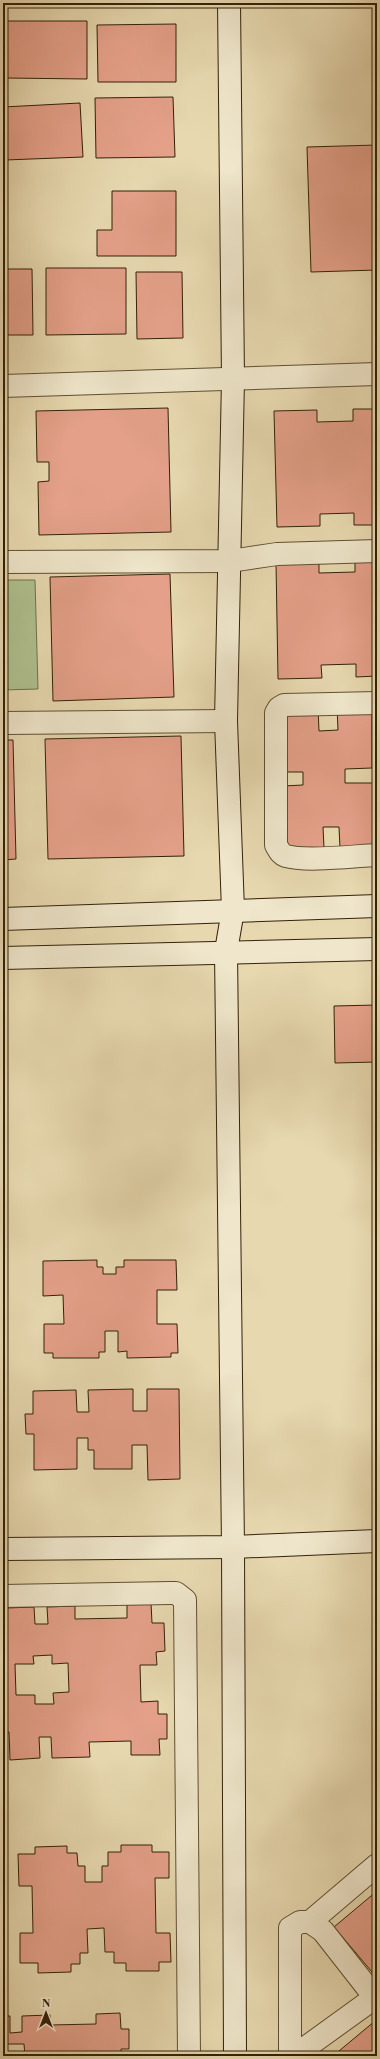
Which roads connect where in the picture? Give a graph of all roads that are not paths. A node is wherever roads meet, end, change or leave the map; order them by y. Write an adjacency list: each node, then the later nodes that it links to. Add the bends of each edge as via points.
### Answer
1 (229, 3): 3 (street)
2 (377, 374): 3 (street)
3 (233, 379): 4 (street); 6 (street)
4 (3, 386)
5 (377, 551): 6 (street, via 277,554)
6 (230, 561): 7 (street); 9 (street)
7 (3, 562)
8 (377, 703): 11 (street, via 284,705 276,713 276,845 279,852 285,856 299,858)
9 (226, 721): 10 (street); 13 (street)
10 (3, 723)
11 (377, 855)
12 (377, 906): 13 (street)
13 (233, 910): 14 (street); 16 (street)
14 (3, 919)
15 (377, 949): 16 (street)
16 (226, 951): 17 (street); 19 (street)
17 (3, 958)
18 (377, 1541): 19 (street)
19 (233, 1547): 20 (street); 26 (street)
20 (3, 1549)
21 (3, 1596): 25 (street, via 176,1593 185,1600)
22 (377, 1865): 23 (street)
23 (310, 1922): 24 (street, via 323,1931); 27 (street, via 300,1922 290,1928)
24 (376, 1998): 28 (street)
25 (189, 2056)
26 (235, 2056)
27 (290, 2056)
28 (294, 2056)

